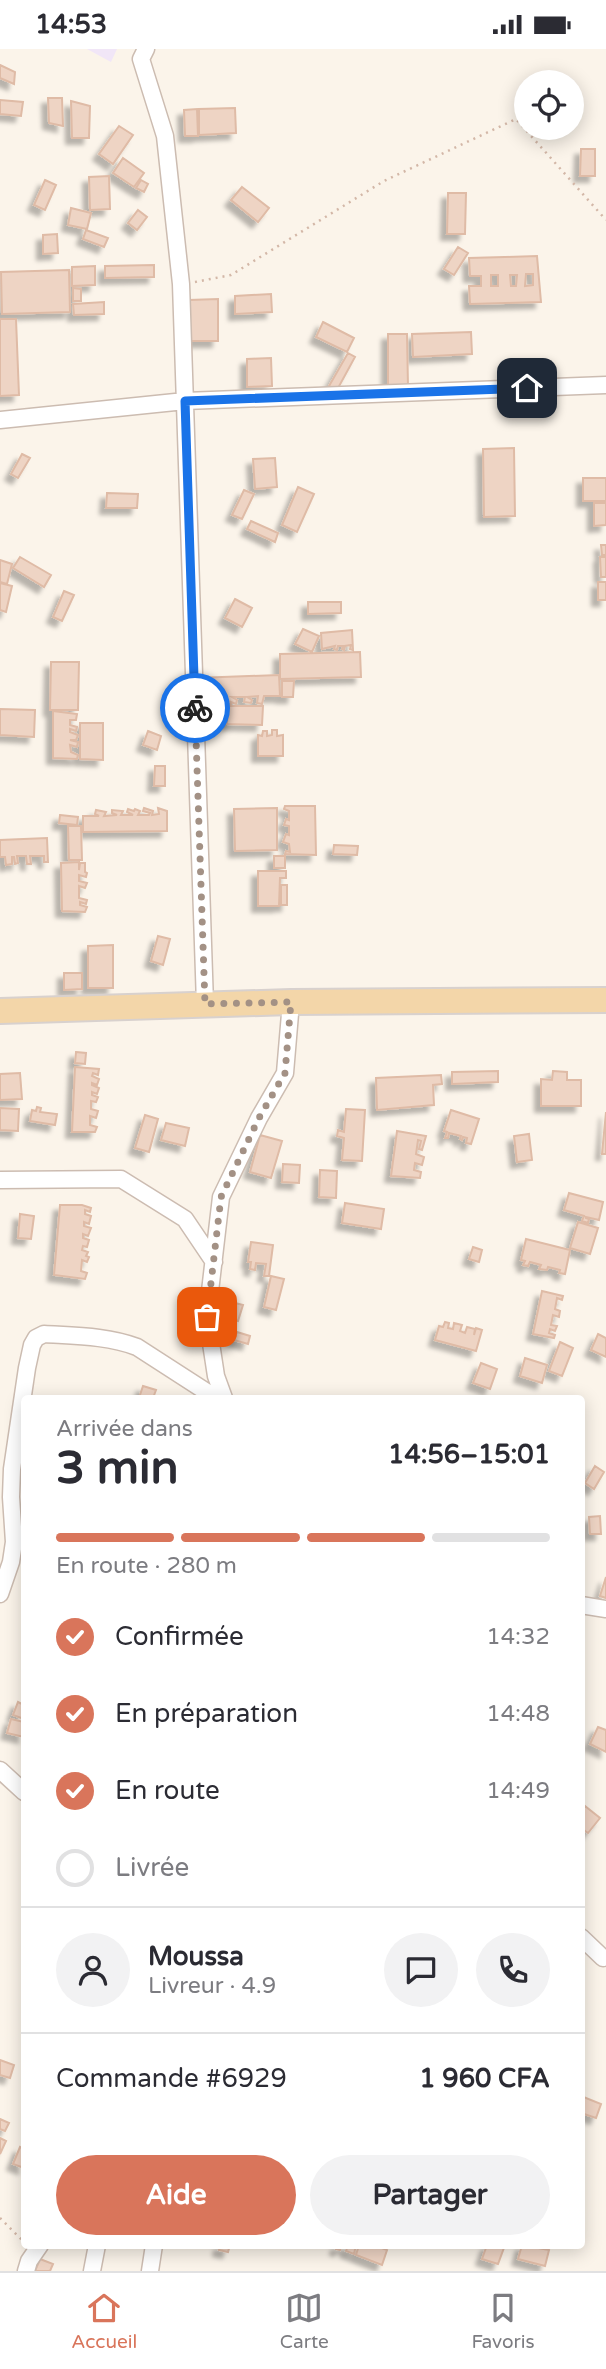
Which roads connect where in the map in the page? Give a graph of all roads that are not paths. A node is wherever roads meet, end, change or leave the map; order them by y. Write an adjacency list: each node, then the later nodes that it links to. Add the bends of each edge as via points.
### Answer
1 (146, 49): 3 (street, via 141,59 165,136 181,284)
2 (606, 386): 3 (street)
3 (185, 401): 4 (street); 7 (street)
4 (0, 420)
5 (606, 1000): 6 (main road)
6 (291, 1002): 7 (main road); 10 (street, via 285,1073 221,1197)
7 (205, 1004): 8 (main road)
8 (0, 1011)
9 (0, 1180): 10 (street, via 121,1179 185,1219)
10 (214, 1262): 13 (street, via 207,1317)
11 (23, 1395): 12 (street, via 32,1345 44,1333 124,1342)
12 (211, 1395)
13 (223, 1395)
14 (21, 1408): 15 (street, via 12,1469 14,1542)
15 (0, 1594)
16 (585, 1606): 17 (street)
17 (606, 1609)
18 (0, 1770): 19 (street)
19 (21, 1789)
20 (585, 1941): 22 (street)
21 (585, 1952): 22 (street)
22 (604, 1959)
23 (37, 2249): 26 (street)
24 (96, 2249): 27 (street)
25 (153, 2249): 28 (street)
26 (26, 2271)
27 (92, 2271)
28 (150, 2271)

